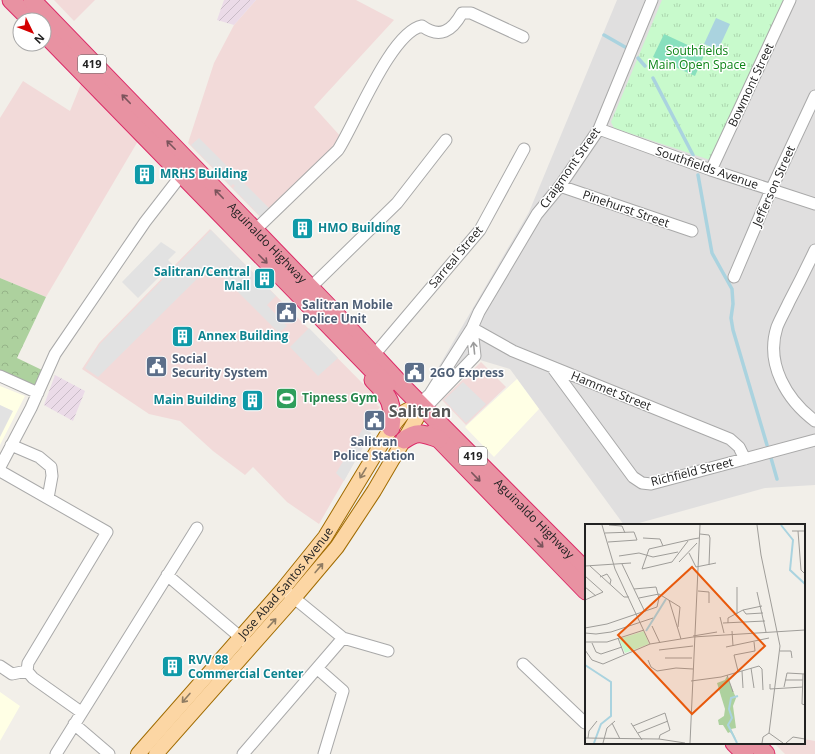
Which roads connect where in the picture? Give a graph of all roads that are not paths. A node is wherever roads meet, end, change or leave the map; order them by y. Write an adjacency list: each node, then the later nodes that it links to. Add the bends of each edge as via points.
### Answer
1 (12, 0): 5 (highway)
2 (32, 0): 12 (highway, Aguinaldo Highway / 419, one-way to 2)
3 (652, 0): 9 (street, Craigmont Street)
4 (790, 0): 13 (street, Bowmont Street)
5 (23, 12)
6 (523, 37): 18 (street, via 471,13 462,13 456,24 446,31 431,32 422,26 415,27 379,71 356,120 338,150)
7 (52, 41): 12 (highway, Aguinaldo Highway / 419)
8 (815, 96): 15 (street, Jefferson Street)
9 (599, 129): 13 (street, Southfields Avenue); 14 (street, Craigmont Street)
10 (446, 140): 22 (street, via 396,203)
11 (524, 149): 25 (street, Sarreal Street, via 480,230)
12 (185, 169): 18 (highway, Aguinaldo Highway / 419); 28 (street, via 145,222 56,354)
13 (711, 170): 15 (street, Southfields Avenue)
14 (560, 186): 17 (street, Pinehurst Street); 23 (street, Craigmont Street, via 537,214)
15 (771, 190): 16 (street, Southfields Avenue); 21 (street, Jefferson Street)
16 (815, 204)
17 (692, 232)
18 (249, 236): 22 (highway, Aguinaldo Highway / 419); 24 (highway, Aguinaldo Highway / 419, one-way to 24)
19 (815, 250): 20 (street)
20 (810, 270): 30 (street, via 777,328 774,357 784,388)
21 (734, 277)
22 (310, 288): 25 (highway, Aguinaldo Highway / 419)
23 (472, 328): 26 (street, Hammet Street, via 513,351); 29 (street, Craigmont Street); 29 (street, one-way to 23, via 475,356)
24 (337, 335): 29 (highway, Aguinaldo Highway / 419); 31 (highway, via 342,349 389,399 392,413)
25 (374, 355): 29 (highway, Aguinaldo Highway / 419)
26 (552, 367): 36 (street, Hammet Street, via 730,439 739,447); 36 (street, Richfield Street, via 633,477 642,483 651,484)
27 (0, 376): 28 (street)
28 (38, 393): 35 (street)
29 (418, 409): 31 (main road, Jose Abad Santos Avenue); 32 (highway, Aguinaldo Highway / 419); 33 (main road, Jose Abad Santos Avenue); 41 (highway, Aguinaldo Highway / 419)
30 (815, 421)
31 (391, 428): 43 (main road, Jose Abad Santos Avenue, one-way to 43, via 325,537)
32 (439, 439): 33 (highway, via 419,433); 44 (highway, Aguinaldo Highway / 419, one-way to 44)
33 (404, 440): 45 (main road, Jose Abad Santos Avenue, one-way to 33, via 352,526)
34 (815, 440): 36 (street, Richfield Street)
35 (11, 445): 37 (street); 39 (street, via 39,457 51,467)
36 (744, 459)
37 (0, 467)
38 (0, 471): 39 (street)
39 (48, 498): 53 (street, via 107,532 28,663)
40 (197, 528): 42 (street)
41 (585, 570)
42 (167, 575): 46 (street); 54 (street)
43 (283, 589): 45 (street); 46 (main road, Jose Abad Santos Avenue)
44 (585, 590)
45 (294, 598): 47 (street); 48 (main road, Jose Abad Santos Avenue, one-way to 45)
46 (239, 637): 48 (street); 61 (main road, Jose Abad Santos Avenue, one-way to 61)
47 (343, 638): 49 (street); 52 (street)
48 (250, 647): 62 (main road, Jose Abad Santos Avenue)
49 (388, 651)
50 (523, 664): 55 (street)
51 (0, 666): 53 (street, via 12,674)
52 (318, 669): 63 (street); 64 (street, via 343,690)
53 (27, 671): 54 (street, via 33,678)
54 (82, 712): 56 (street)
55 (585, 723)
56 (74, 724): 59 (street); 60 (street)
57 (735, 744): 65 (highway)
58 (756, 744): 66 (highway)
59 (56, 754)
60 (109, 754)
61 (138, 754)
62 (156, 754)
63 (243, 754)
64 (324, 754)
65 (745, 754)
66 (766, 754)

